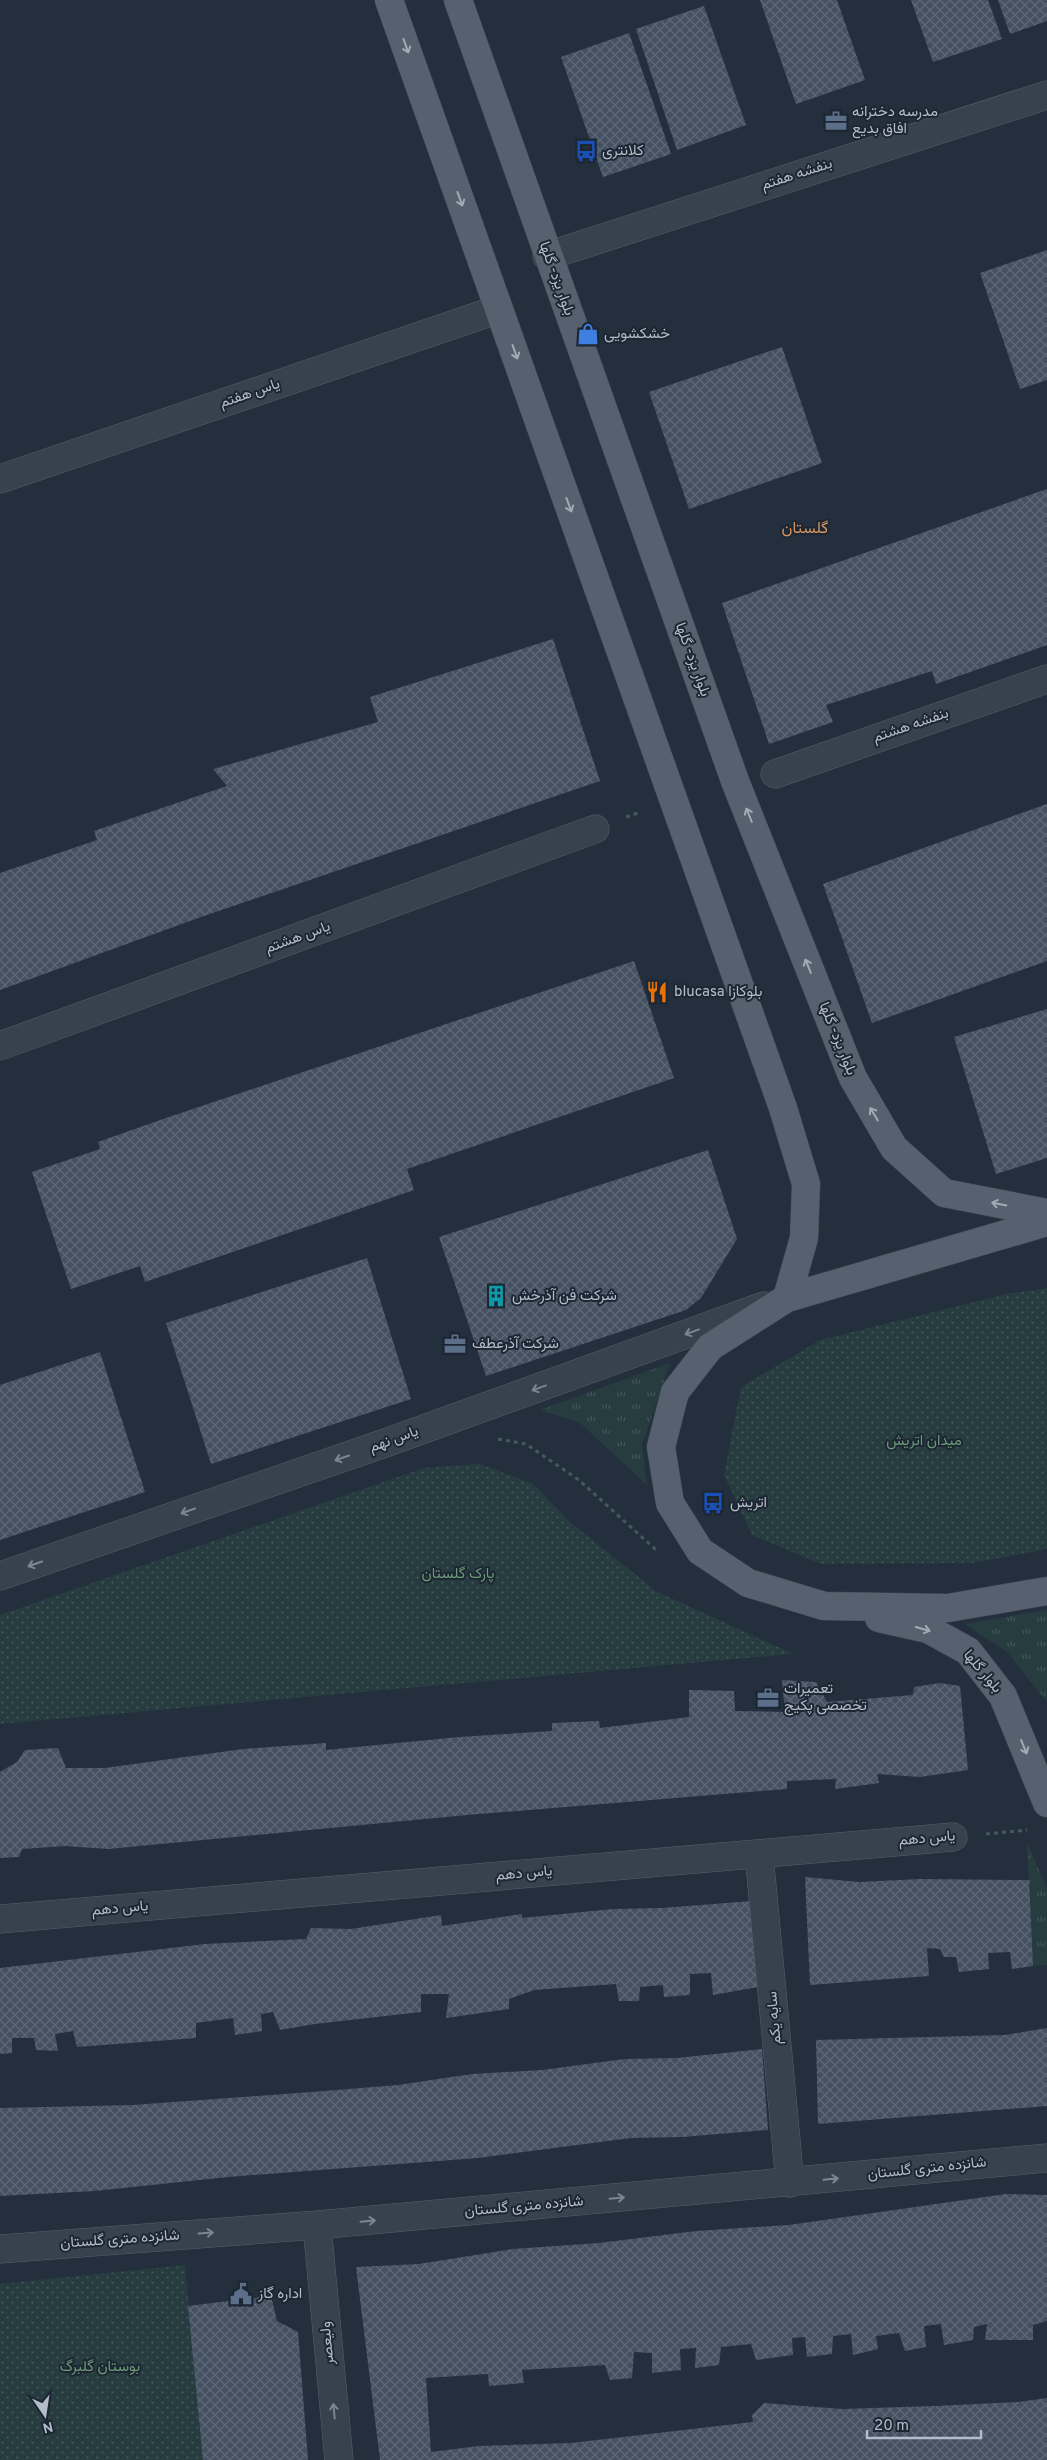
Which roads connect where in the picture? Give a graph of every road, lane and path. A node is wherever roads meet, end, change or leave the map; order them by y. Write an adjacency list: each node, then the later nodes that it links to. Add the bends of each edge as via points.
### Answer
1 (389, 0): 5 (main road, one-way to 5)
2 (458, 0): 4 (main road, بلوار یزد- گلها)
3 (1047, 95): 4 (street, بنفشه هفتم)
4 (547, 256): 12 (main road, بلوار یزد- گلها, one-way to 4, via 944,1193 894,1148 853,1078 735,781)
5 (499, 309): 6 (street, یاس هفتم); 9 (main road, one-way to 9)
6 (0, 479)
7 (1047, 678): 8 (street, بنفشه هشتم)
8 (775, 774)
9 (673, 799): 10 (path); 14 (main road, via 784,1108 806,1184 804,1238)
10 (595, 829): 11 (street, یاس هشتم)
11 (0, 1046)
12 (1047, 1213)
13 (1047, 1222): 14 (main road)
14 (787, 1298): 16 (main road, via 710,1347 675,1392 661,1447 670,1503); 17 (street, یاس نهم, one-way to 17, via 388,1442)
15 (489, 1438): 16 (path, via 526,1444 579,1480 655,1549)
16 (700, 1551): 19 (main road, via 748,1583)
17 (0, 1576)
18 (1047, 1592): 19 (main road, via 948,1608)
19 (824, 1606): 20 (main road, بلوار گلها, one-way to 20, via 928,1629 968,1651 1003,1696)
20 (1047, 1803)
21 (1028, 1830): 22 (path, یاس دهم)
22 (953, 1837): 23 (street, یاس دهم)
23 (759, 1854): 24 (street, یاس دهم); 26 (street, سایه یکم)
24 (0, 1919)
25 (1047, 2158): 26 (street, شانزده متری گلستان, one-way to 25)
26 (790, 2183): 27 (street, شانزده متری گلستان, one-way to 26)
27 (317, 2225): 28 (street, شانزده متری گلستان, one-way to 27); 29 (street, ولیعصر, one-way to 27)
28 (0, 2249)
29 (338, 2460)

